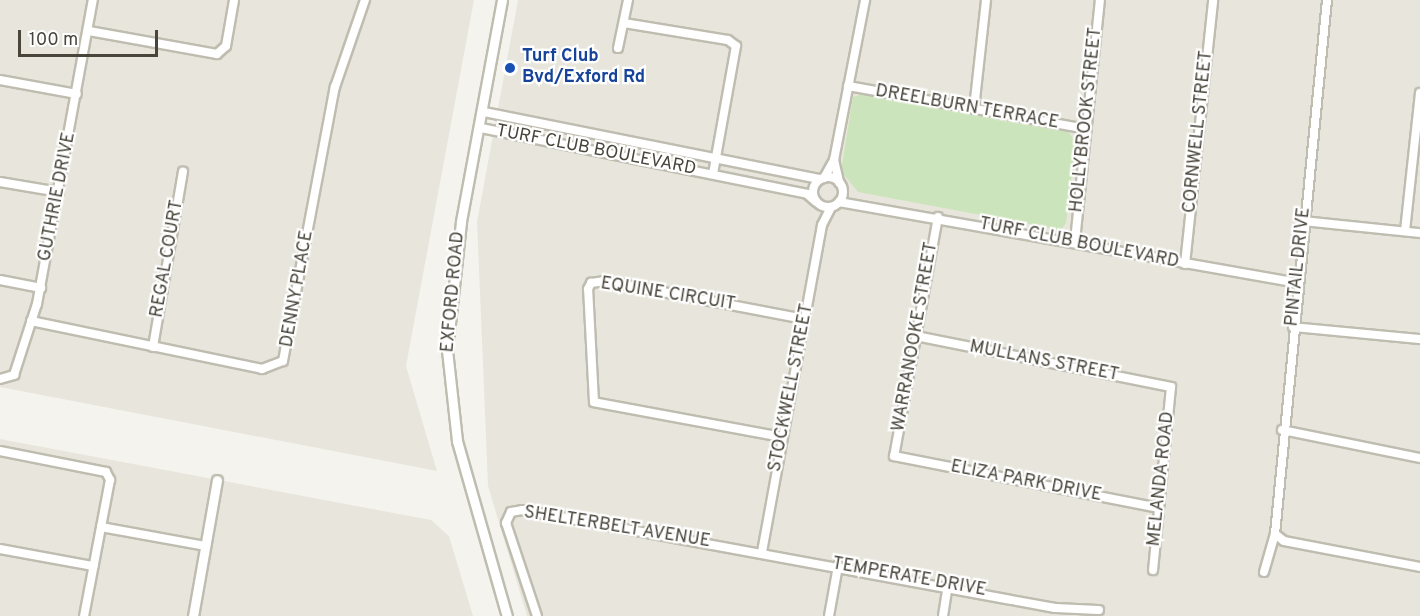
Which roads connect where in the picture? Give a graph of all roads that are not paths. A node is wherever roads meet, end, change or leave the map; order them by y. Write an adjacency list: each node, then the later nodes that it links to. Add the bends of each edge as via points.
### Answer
1 (93, 0): 12 (street, GUTHRIE DRIVE)
2 (234, 0): 12 (street, via 220,54)
3 (365, 0): 48 (street, DENNY PLACE, via 335,87 287,356 277,366 262,369)
4 (502, 0): 19 (street, EXFORD ROAD)
5 (628, 0): 11 (street)
6 (865, 0): 15 (street)
7 (986, 0): 18 (street)
8 (1100, 0): 21 (street, HOLLYBROOK STREET)
9 (1213, 0): 39 (street, CORNWELL STREET)
10 (1327, 0): 34 (street, PINTAIL DRIVE)
11 (624, 23): 13 (street); 22 (street, via 728,40 736,46)
12 (89, 31): 17 (street, GUTHRIE DRIVE)
13 (618, 48)
14 (0, 80): 17 (street)
15 (848, 86): 18 (street, DREELBURN TERRACE); 23 (street)
16 (1420, 93): 36 (street)
17 (77, 94): 29 (street, GUTHRIE DRIVE)
18 (974, 109): 21 (street, DREELBURN TERRACE)
19 (484, 112): 20 (street, EXFORD ROAD); 22 (street, TURF CLUB BOULEVARD)
20 (481, 128): 25 (street, TURF CLUB BOULEVARD); 73 (street, EXFORD ROAD, via 454,271 448,360 463,466)
21 (1086, 129): 38 (street, HOLLYBROOK STREET)
22 (716, 157): 25 (street); 26 (street, TURF CLUB BOULEVARD)
23 (834, 160): 26 (street); 28 (street)
24 (183, 172): 48 (street, REGAL COURT)
25 (713, 174): 30 (street, TURF CLUB BOULEVARD, via 807,194)
26 (822, 179): 28 (street, TURF CLUB BOULEVARD); 30 (street, via 814,186)
27 (0, 182): 29 (street)
28 (840, 186): 31 (street, STOCKWELL STREET); 32 (street, TURF CLUB BOULEVARD)
29 (58, 192): 42 (street, GUTHRIE DRIVE)
30 (817, 202): 31 (street, TURF CLUB BOULEVARD); 35 (street, STOCKWELL STREET)
31 (835, 204): 32 (street, TURF CLUB BOULEVARD); 35 (street, STOCKWELL STREET)
32 (861, 204): 33 (street, TURF CLUB BOULEVARD)
33 (938, 217): 38 (street, TURF CLUB BOULEVARD); 46 (street, WARRANOOKE STREET)
34 (1303, 221): 36 (street); 41 (street, PINTAIL DRIVE)
35 (822, 225): 43 (street, STOCKWELL STREET)
36 (1405, 231): 37 (street)
37 (1420, 232)
38 (1075, 241): 39 (street, TURF CLUB BOULEVARD)
39 (1185, 264): 41 (street, TURF CLUB BOULEVARD)
40 (0, 280): 42 (street)
41 (1297, 283): 45 (street, PINTAIL DRIVE)
42 (41, 288): 44 (street, GUTHRIE DRIVE)
43 (805, 319): 52 (street, STOCKWELL STREET); 52 (street, EQUINE CIRCUIT, via 605,281 591,283 588,289 594,402)
44 (31, 321): 48 (street, DENNY PLACE); 49 (street, GUTHRIE DRIVE, via 14,375)
45 (1293, 327): 47 (street); 51 (street, PINTAIL DRIVE)
46 (916, 336): 50 (street, MULLANS STREET); 54 (street, WARRANOOKE STREET)
47 (1420, 339)
48 (153, 347)
49 (0, 379)
50 (1171, 387): 57 (street, MELANDA ROAD)
51 (1282, 430): 55 (street); 59 (street, PINTAIL DRIVE)
52 (782, 437): 62 (street, STOCKWELL STREET)
53 (0, 451): 58 (street, via 106,472 110,480)
54 (894, 456): 57 (street, ELIZA PARK DRIVE)
55 (1420, 458)
56 (217, 480): 60 (street)
57 (1159, 508): 66 (street, MELANDA ROAD)
58 (101, 527): 60 (street); 64 (street)
59 (1275, 534): 65 (street, via 1284,541); 67 (street, PINTAIL DRIVE)
60 (206, 546): 72 (street)
61 (0, 549): 64 (street)
62 (762, 552): 63 (street, TEMPERATE DRIVE); 74 (street, SHELTERBELT AVENUE, via 511,512 506,523)
63 (838, 566): 68 (street, TEMPERATE DRIVE); 75 (street)
64 (93, 567): 71 (street)
65 (1420, 567)
66 (1153, 570)
67 (1264, 572)
68 (948, 585): 70 (street, TEMPERATE DRIVE); 76 (street)
69 (1099, 610): 70 (street, TEMPERATE DRIVE)
70 (1056, 612)
71 (84, 616)
72 (193, 616)
73 (507, 616)
74 (537, 616)
75 (829, 616)
76 (943, 616)

